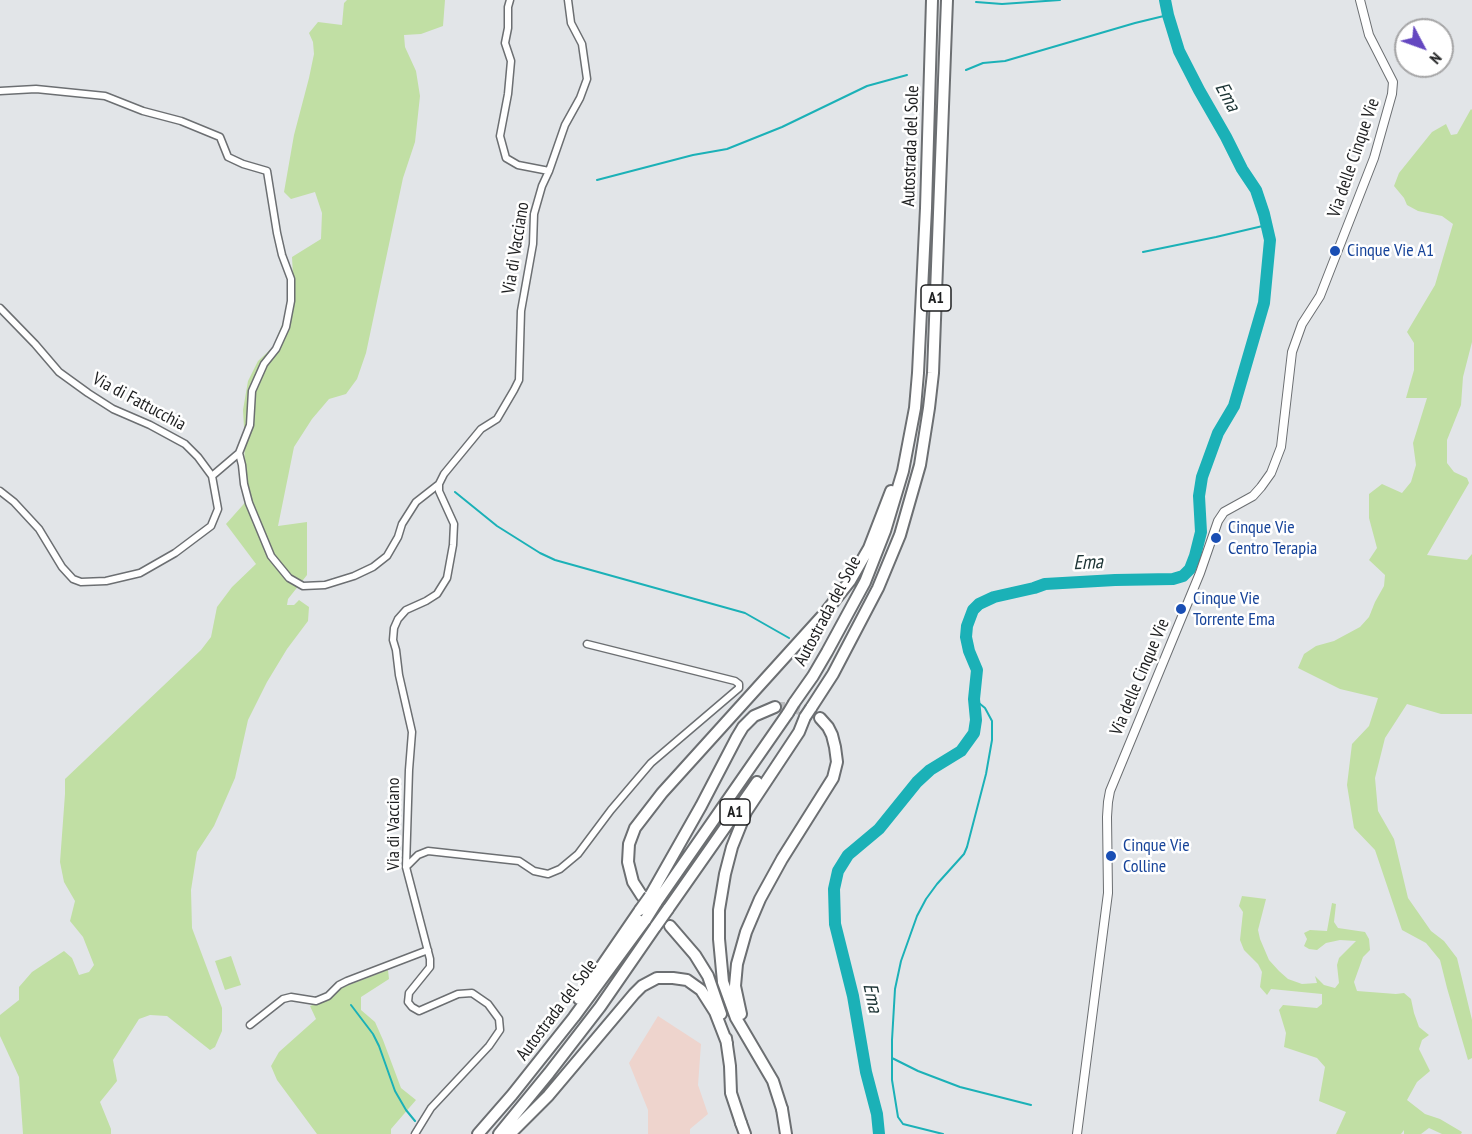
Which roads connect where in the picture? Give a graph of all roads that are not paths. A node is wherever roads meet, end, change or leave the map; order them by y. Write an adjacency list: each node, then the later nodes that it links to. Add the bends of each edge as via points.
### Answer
1 (510, 0): 7 (street, via 505,44 511,61 500,136 506,158 518,165)
2 (568, 0): 7 (street, Via di Vacciano, via 571,23 582,44 586,79)
3 (932, 0): 9 (highway, Autostrada del Sole / A1, via 918,373)
4 (947, 0): 16 (highway, Autostrada del Sole / A1, via 933,373 920,465 900,535 878,588 833,674)
5 (1360, 0): 31 (street, Via delle Cinque Vie, via 1369,35 1393,82 1392,94 1374,158 1320,296 1302,324 1292,352 1281,447 1271,472 1253,496 1224,512 1218,521 1110,790 1108,893)
6 (0, 91): 10 (street, via 36,89 105,96 220,137 228,157 267,171 276,233 291,279 291,301 286,327 252,391 250,425)
7 (549, 171): 12 (street, Via di Vacciano, via 534,214 522,311 519,380 497,419 471,439)
8 (0, 308): 11 (street, Via di Fattucchia, via 59,372 113,408 185,444)
9 (910, 434): 19 (highway, Autostrada del Sole / A1, bridge, via 885,531 843,624 788,713); 19 (highway, via 879,525 850,581 635,828 629,844 630,874)
10 (239, 453): 11 (street); 12 (street, Via di Vacciano, via 249,503 271,556 289,578 303,586 325,585 374,567 387,556 416,502)
11 (212, 476): 13 (street, Via di Fattucchia, via 218,509 211,526 176,553 140,573 106,581 73,579 39,529)
12 (439, 484): 18 (street, Via di Vacciano, via 454,524 447,578 437,594 406,610 394,628 399,675 412,732)
13 (0, 491)
14 (587, 644): 18 (street, via 735,681 739,688 651,764 578,854 560,869 548,874 519,861 428,850)
15 (775, 707): 19 (highway, via 754,716 743,727)
16 (808, 712): 24 (highway, via 746,812 732,847 719,910 723,982 736,1018); 27 (highway, Autostrada del Sole / A1, bridge, via 600,1007)
17 (820, 718): 24 (highway, via 835,747 837,762 832,778 760,898 737,964 739,1009)
18 (406, 867): 21 (street, Via di Vacciano)
19 (649, 898): 26 (highway, Autostrada del Sole / A1, bridge, via 643,914 574,1017)
20 (670, 926): 23 (highway, via 708,976)
21 (428, 950): 22 (street, via 347,981 316,1001 283,999); 25 (street, Via di Vacciano, via 430,967 409,993 412,1007 419,1011 458,994 472,993 488,1004 499,1019 500,1030 431,1108)
22 (250, 1025)
23 (727, 1043): 28 (highway, via 715,1012 700,990 687,981 657,978 633,994 548,1096); 29 (highway, via 732,1093)
24 (753, 1048): 30 (highway, via 773,1081)
25 (415, 1134)
26 (478, 1134)
27 (499, 1134)
28 (510, 1134)
29 (745, 1134)
30 (786, 1134)
31 (1077, 1134)

